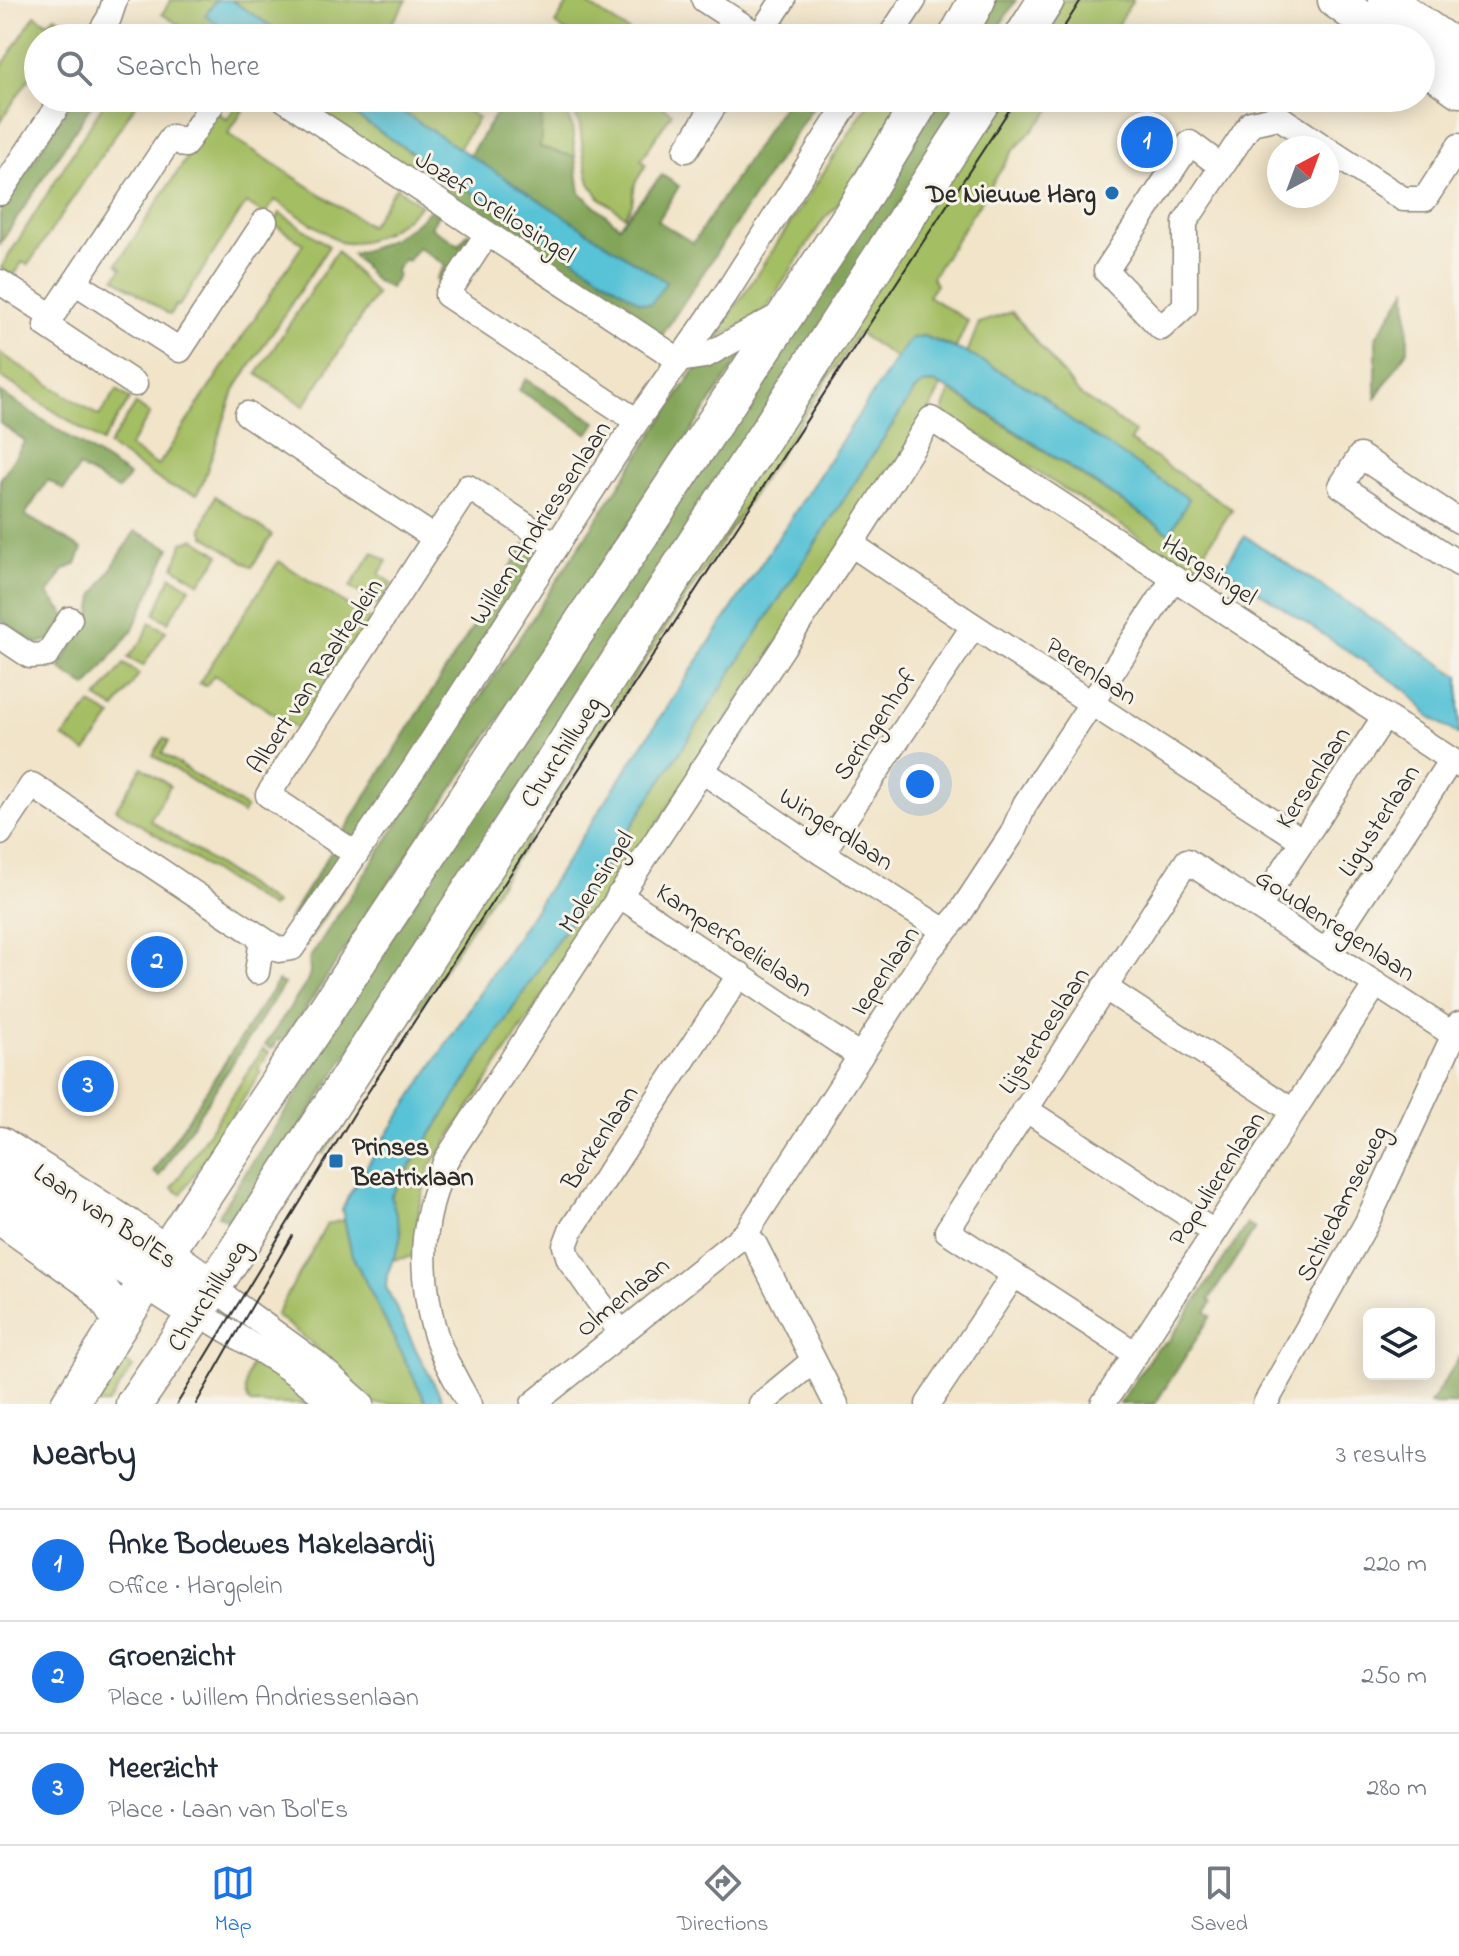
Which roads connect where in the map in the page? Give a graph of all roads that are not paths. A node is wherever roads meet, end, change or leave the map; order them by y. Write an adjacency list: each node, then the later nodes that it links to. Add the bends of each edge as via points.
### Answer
1 (115, 0): 9 (street)
2 (704, 0): 10 (street)
3 (783, 0): 11 (street)
4 (914, 0): 12 (street)
5 (977, 0): 13 (main road)
6 (1046, 0): 14 (main road)
7 (1336, 0): 15 (main road)
8 (1386, 0): 16 (main road)
9 (105, 24)
10 (739, 24)
11 (767, 24)
12 (898, 24)
13 (964, 24)
14 (1031, 24)
15 (1369, 24)
16 (1420, 24)
17 (1435, 34): 18 (main road)
18 (1459, 51)
19 (1435, 72): 20 (main road)
20 (1459, 89)
21 (54, 112): 33 (street)
22 (207, 112): 37 (street, via 185,145 172,137)
23 (303, 112): 35 (street, Jozef Oreliosingel)
24 (710, 112): 30 (street)
25 (842, 112): 40 (street, Willem Andriessenlaan)
26 (915, 112): 38 (main road, Churchillweg)
27 (975, 112): 83 (main road, Churchillweg)
28 (1307, 136): 32 (street, via 1279,117 1251,123)
29 (1459, 146): 31 (street, via 1425,199 1403,199)
30 (686, 150)
31 (1339, 157)
32 (1222, 167): 32 (street, via 1190,143 1106,271 1161,328 1185,306 1185,222)
33 (0, 193)
34 (265, 221): 37 (street, via 180,350)
35 (487, 234): 40 (street, Jozef Oreliosingel); 44 (street, via 447,295)
36 (0, 282): 39 (street)
37 (76, 283): 39 (street)
38 (788, 311): 40 (street, Churchillweg, via 705,356); 81 (main road, Churchillweg)
39 (52, 316): 41 (street, via 46,325)
40 (679, 360): 44 (street, Willem Andriessenlaan)
41 (135, 384)
42 (247, 414): 46 (street)
43 (931, 419): 47 (street, Molensingel); 50 (street, Hargsingel)
44 (637, 421): 48 (street, Willem Andriessenlaan)
45 (1459, 521): 49 (street, via 1360,456 1341,486)
46 (435, 538): 48 (street, Albert van Raalteplein, via 468,487); 61 (street, Albert van Raalteplein, via 268,795)
47 (851, 544): 52 (street, Perenlaan); 57 (street, Molensingel)
48 (556, 545): 61 (street, Willem Andriessenlaan)
49 (1459, 564)
50 (1174, 578): 54 (street, Iepenlaan); 55 (street, Hargsingel)
51 (70, 619): 53 (street, via 47,655 30,656)
52 (973, 627): 54 (street, Perenlaan); 60 (street, Seringenhof)
53 (0, 636)
54 (1092, 702): 59 (street, Perenlaan); 65 (street, Iepenlaan)
55 (1385, 716): 56 (street, Hargsingel); 59 (street, Kersenlaan)
56 (1455, 762): 67 (street, Ligusterlaan)
57 (701, 770): 60 (street, Wingerdlaan); 63 (street, Molensingel)
58 (0, 833): 66 (street, Willem Andriessenlaan, via 32,785)
59 (1303, 841): 64 (street, Kersenlaan)
60 (822, 853): 65 (street, Wingerdlaan)
61 (356, 854): 66 (street, Willem Andriessenlaan, via 292,948 279,950)
62 (1187, 861): 64 (street, Goudenregenlaan); 71 (street, Lijsterbeslaan)
63 (619, 895): 69 (street, Kamperfoelielaan); 92 (street, Molensingel, via 439,1178 425,1237 429,1306 440,1347)
64 (1259, 907): 67 (street, Goudenregenlaan)
65 (945, 931): 73 (street, Iepenlaan)
66 (262, 939): 68 (street)
67 (1326, 951): 70 (street, Goudenregenlaan)
68 (257, 972)
69 (740, 974): 73 (street, Kamperfoelielaan); 85 (street, Berkenlaan, via 565,1246)
70 (1376, 984): 72 (street, Goudenregenlaan); 75 (street, Populierenlaan)
71 (1104, 987): 74 (street, Lijsterbeslaan); 75 (street)
72 (1457, 1029): 98 (street, Schiedamseweg, via 1367,1222)
73 (860, 1056): 80 (street, Iepenlaan)
74 (1025, 1109): 79 (street); 82 (street, Lijsterbeslaan, via 947,1231)
75 (1293, 1111): 79 (street, Populierenlaan)
76 (0, 1145): 81 (main road, Laan van Bol'Es, via 128,1227)
77 (0, 1182): 81 (main road, Laan van Bol'Es)
78 (0, 1216): 84 (main road, via 93,1282)
79 (1214, 1232): 86 (street, Populierenlaan)
80 (746, 1233): 85 (street, Olmenlaan); 87 (street)
81 (156, 1267): 83 (main road, Laan van Bol'Es); 84 (main road, Churchillweg)
82 (1013, 1276): 86 (street); 96 (street)
83 (204, 1299): 89 (main road, Churchillweg); 90 (street); 91 (street, via 315,1362)
84 (121, 1321): 88 (main road, Churchillweg)
85 (621, 1333): 93 (street, Olmenlaan)
86 (1136, 1354): 97 (street, Populierenlaan)
87 (813, 1361): 94 (street); 95 (street)
88 (69, 1404)
89 (134, 1404)
90 (332, 1404)
91 (362, 1404)
92 (469, 1404)
93 (533, 1404)
94 (761, 1404)
95 (836, 1404)
96 (928, 1404)
97 (1103, 1404)
98 (1265, 1404)

